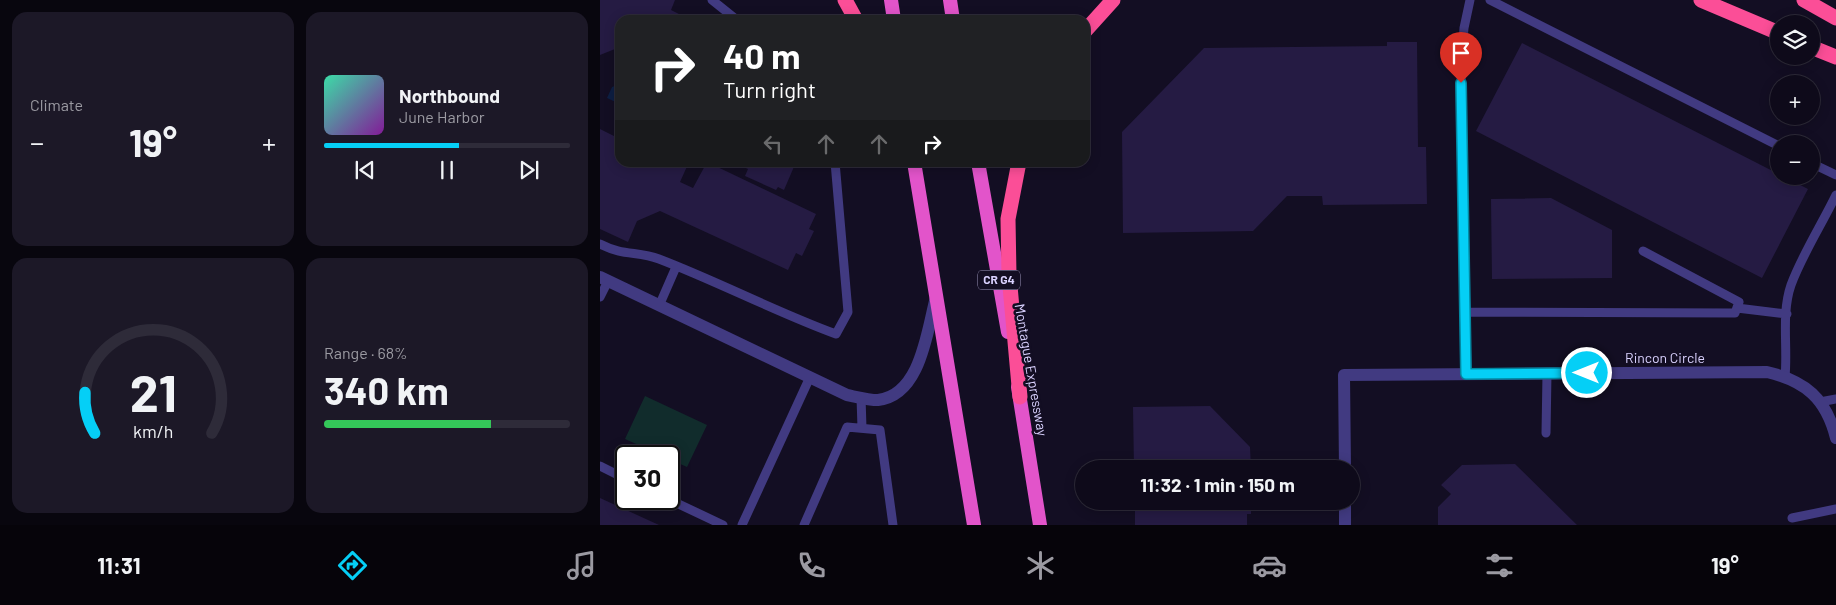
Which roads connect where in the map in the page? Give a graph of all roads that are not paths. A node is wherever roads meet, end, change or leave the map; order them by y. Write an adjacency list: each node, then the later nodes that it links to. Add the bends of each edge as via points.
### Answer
1 (712, 0): 10 (lane)
2 (845, 0): 11 (highway)
3 (891, 0): 12 (highway)
4 (950, 0): 13 (highway)
5 (1113, 0): 15 (highway)
6 (1470, 0): 35 (lane, via 1461,64)
7 (1490, 0): 19 (lane)
8 (1700, 0): 16 (highway)
9 (1804, 0): 14 (highway)
10 (731, 15)
11 (853, 15)
12 (893, 15)
13 (952, 15)
14 (1836, 18)
15 (1090, 25)
16 (1770, 29)
17 (1820, 51): 18 (highway)
18 (1836, 57)
19 (1770, 141)
20 (835, 167): 29 (lane, via 848,312 836,334)
21 (915, 167): 31 (highway)
22 (979, 167): 42 (highway, Montague Expressway / CR G4)
23 (1018, 167): 42 (highway, via 1008,228)
24 (1820, 167): 25 (lane)
25 (1836, 175)
26 (1836, 195): 36 (lane, via 1791,286)
27 (600, 244): 29 (lane, via 616,252 657,258)
28 (1643, 251): 34 (lane, via 1739,302)
29 (676, 267): 33 (lane)
30 (604, 279): 32 (lane); 33 (street)
31 (937, 292): 41 (street, via 916,370 901,392 878,400); 59 (highway)
32 (600, 297)
33 (659, 306): 39 (street)
34 (1737, 308): 35 (lane, via 1735,313); 36 (lane)
35 (1465, 312): 37 (lane)
36 (1787, 314): 40 (lane)
37 (1466, 374): 38 (street, Rincon Circle); 48 (street, Rincon Circle, via 1344,376)
38 (1547, 374): 40 (street, Rincon Circle, via 1767,372); 46 (lane)
39 (810, 377): 41 (street, via 847,395); 56 (lane)
40 (1785, 377): 44 (street, Rincon Circle, via 1813,393)
41 (862, 397): 45 (lane)
42 (1020, 397): 60 (highway, Montague Expressway / CR G4)
43 (1836, 399): 44 (lane)
44 (1820, 402): 47 (street, Rincon Circle)
45 (862, 428): 57 (lane, via 847,427); 58 (lane, via 880,430)
46 (1546, 433)
47 (1836, 438)
48 (1345, 460)
49 (600, 466): 50 (lane)
50 (615, 474)
51 (680, 505): 55 (lane)
52 (1836, 509): 54 (lane)
53 (1345, 510): 61 (street)
54 (1792, 518)
55 (723, 525)
56 (742, 525)
57 (804, 525)
58 (893, 525)
59 (974, 525)
60 (1040, 525)
61 (1346, 525)

